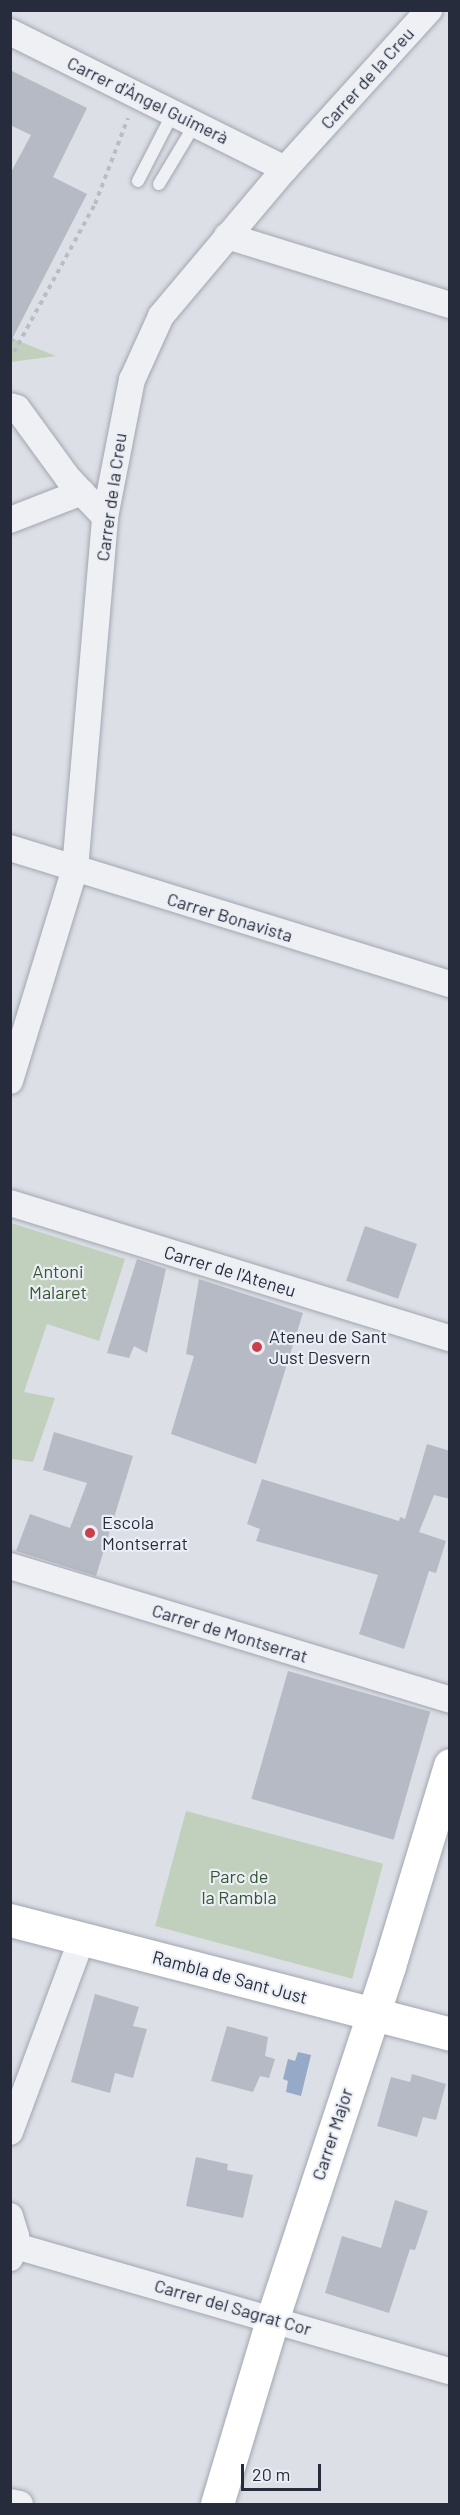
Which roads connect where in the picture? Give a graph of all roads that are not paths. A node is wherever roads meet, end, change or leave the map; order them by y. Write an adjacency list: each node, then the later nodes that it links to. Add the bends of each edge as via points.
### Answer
1 (429, 10): 4 (street, Carrer de la Creu)
2 (10, 32): 3 (street, Carrer d'Àngel Guimerà)
3 (184, 119): 4 (street, Carrer d'Àngel Guimerà); 5 (lane); 6 (lane)
4 (285, 169): 7 (street, Carrer de la Creu)
5 (138, 181)
6 (159, 184)
7 (227, 236): 8 (street); 11 (street, Carrer de la Creu, via 161,316 132,380)
8 (450, 305)
9 (10, 406): 10 (street, via 17,408)
10 (82, 492): 11 (street); 12 (street)
11 (105, 517): 14 (street, Carrer de la Creu)
12 (10, 519)
13 (10, 848): 14 (street, Carrer Bonavista)
14 (75, 869): 15 (street, Carrer Bonavista); 16 (street, Carrer de la Creu)
15 (450, 984)
16 (10, 1081)
17 (10, 1203): 18 (street, Carrer de l'Ateneu)
18 (450, 1338)
19 (10, 1566): 20 (street, Carrer de Montserrat)
20 (450, 1700)
21 (450, 1765): 24 (street, Carrer Major)
22 (10, 1920): 23 (street, Rambla de Sant Just)
23 (82, 1938): 24 (street, Rambla de Sant Just); 26 (street)
24 (371, 2013): 25 (street, Rambla de Sant Just); 29 (street, Carrer Major)
25 (450, 2034)
26 (10, 2132)
27 (10, 2216): 28 (street)
28 (13, 2252): 29 (street, Carrer del Sagrat Cor)
29 (273, 2317): 30 (street, Carrer del Sagrat Cor); 33 (street, Carrer Major)
30 (450, 2371)
31 (10, 2502): 32 (street)
32 (20, 2505)
33 (217, 2505)

